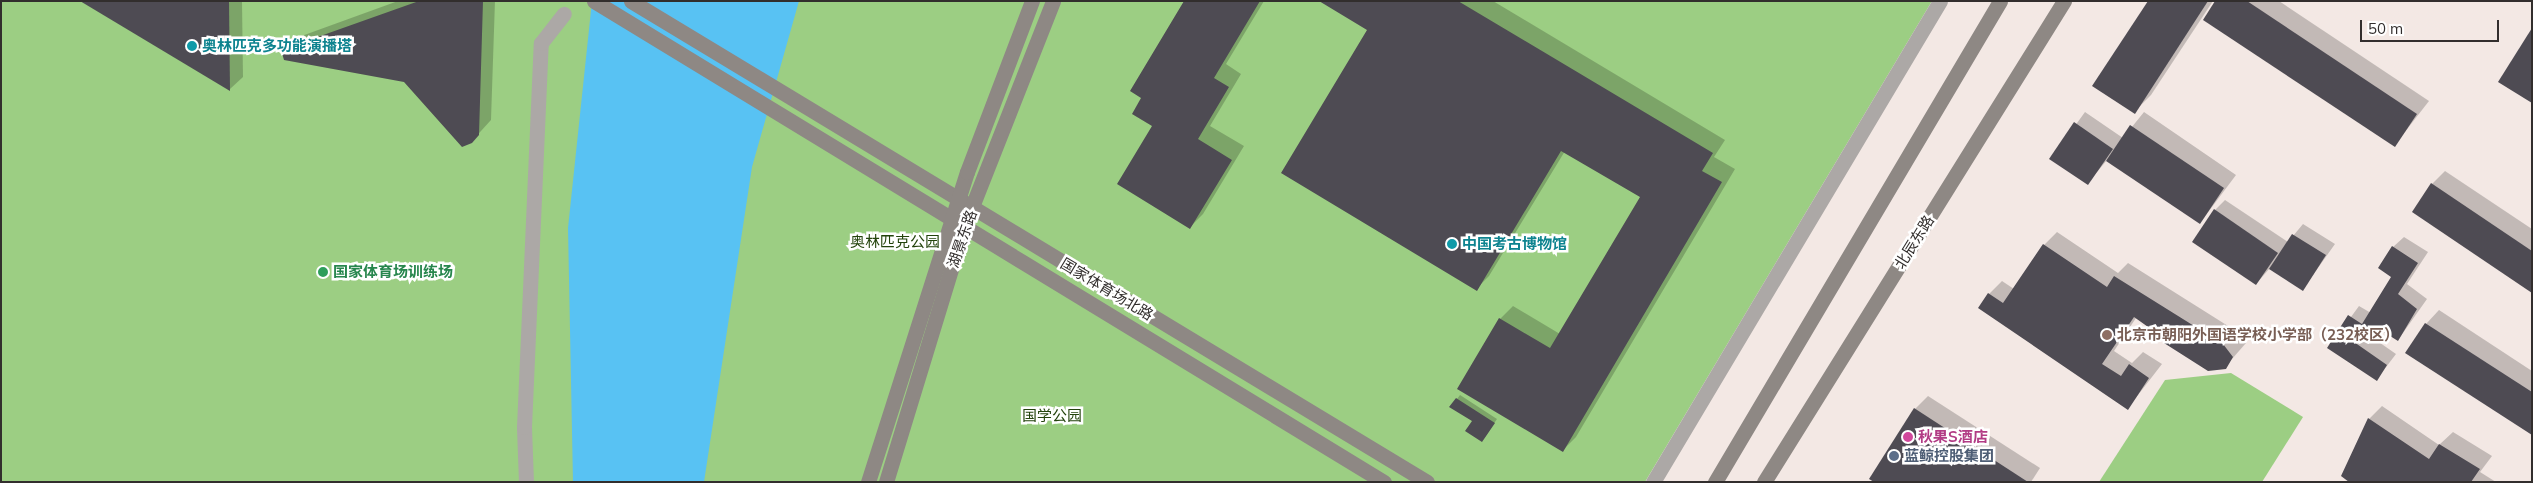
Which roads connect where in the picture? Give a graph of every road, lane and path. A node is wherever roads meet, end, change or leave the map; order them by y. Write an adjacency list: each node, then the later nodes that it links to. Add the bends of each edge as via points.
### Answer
1 (594, 1): 10 (street, 国家体育场北路)
2 (631, 1): 9 (street, 国家体育场北路)
3 (1032, 1): 9 (street, 湖景东路, via 976,146)
4 (1053, 1): 9 (street, 湖景东路)
5 (1940, 1): 16 (street)
6 (2000, 1): 17 (street)
7 (2064, 1): 18 (street, 北辰东路)
8 (564, 14): 11 (street, via 541,43 524,428)
9 (966, 204): 10 (street, 湖景东路); 15 (street, 国家体育场北路)
10 (959, 224): 12 (street, 湖景东路); 13 (street, 湖景东路); 14 (street, 国家体育场北路)
11 (526, 482)
12 (868, 482)
13 (886, 482)
14 (1384, 482)
15 (1427, 482)
16 (1653, 482)
17 (1715, 482)
18 (1764, 482)

